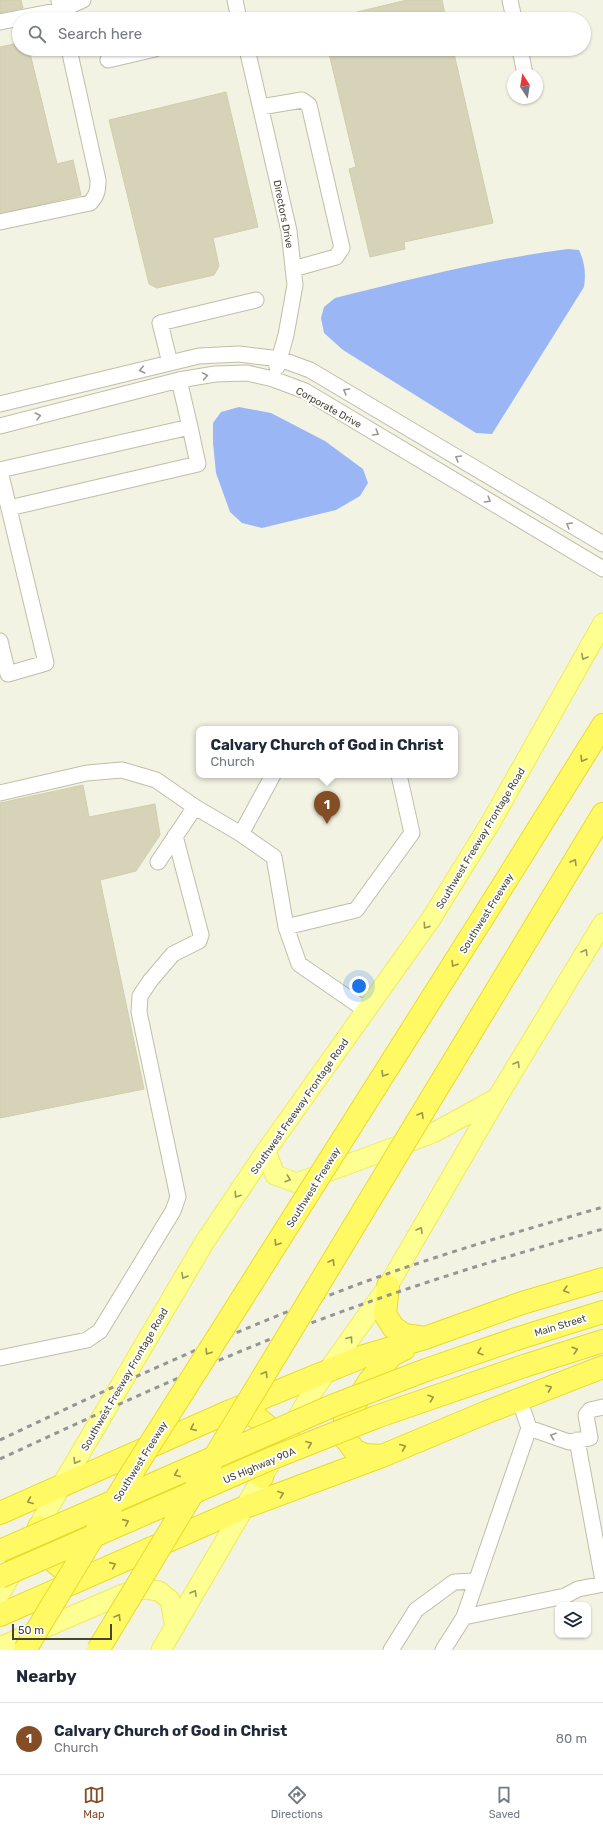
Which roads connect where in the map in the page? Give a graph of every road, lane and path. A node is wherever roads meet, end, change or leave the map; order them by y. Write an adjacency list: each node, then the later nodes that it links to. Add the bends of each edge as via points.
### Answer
1 (83, 0): 4 (street)
2 (235, 0): 6 (street)
3 (510, 0): 7 (street)
4 (61, 10): 5 (street)
5 (51, 12)
6 (238, 12)
7 (513, 12)
8 (12, 20): 9 (street)
9 (0, 22)
10 (71, 56): 17 (street, via 98,180 96,197 90,203)
11 (125, 56): 14 (street)
12 (249, 56): 16 (street, Directors Drive)
13 (521, 56): 15 (street)
14 (108, 60)
15 (524, 68)
16 (261, 107): 18 (street, Directors Drive, via 289,231); 18 (street, via 302,100 309,105 342,248 336,257)
17 (0, 222)
18 (293, 269): 20 (street, Directors Drive, via 295,285)
19 (256, 300): 21 (street, via 160,323)
20 (280, 359): 21 (street, Corporate Drive, via 239,354 199,356); 22 (street, Directors Drive); 29 (street, Corporate Drive, one-way to 20, via 310,370)
21 (170, 363): 24 (street, Corporate Drive, one-way to 24)
22 (273, 379): 23 (street, Corporate Drive, one-way to 22, via 215,374 247,373); 30 (street, Corporate Drive, one-way to 30, via 305,391)
23 (179, 380): 25 (street, Corporate Drive, one-way to 23); 26 (street)
24 (0, 404)
25 (0, 426)
26 (190, 427): 27 (street); 28 (street, via 198,464)
27 (0, 471): 28 (street)
28 (9, 508): 32 (street, via 46,663 8,674)
29 (603, 544)
30 (603, 569)
31 (603, 623): 44 (main road, Southwest Freeway Frontage Road, one-way to 44, via 491,822 431,919)
32 (0, 641)
33 (603, 725): 76 (highway, Southwest Freeway, one-way to 76, bridge, via 128,1479)
34 (271, 778): 39 (street)
35 (400, 778): 43 (street, via 412,833 356,910)
36 (0, 793): 37 (street, via 87,773 122,770 156,780)
37 (195, 807): 39 (street); 40 (street)
38 (603, 814): 77 (highway, one-way to 38, bridge)
39 (241, 834): 43 (street, via 274,857)
40 (175, 836): 41 (street); 52 (street, via 201,935 199,941 173,954 150,981 140,996 139,1012 178,1197 173,1211 100,1331 87,1340)
41 (158, 862)
42 (603, 923): 45 (main road, one-way to 42)
43 (286, 927): 44 (street, via 299,964)
44 (366, 1011): 46 (main road, Southwest Freeway Frontage Road)
45 (497, 1098): 46 (main road, one-way to 45, via 276,1175 297,1183 433,1133); 48 (main road, one-way to 45)
46 (266, 1151): 62 (main road, Southwest Freeway Frontage Road, one-way to 62, via 204,1242)
47 (603, 1279): 50 (highway, one-way to 50, via 522,1303)
48 (388, 1286): 50 (highway, via 385,1314 392,1327 404,1335); 54 (main road, one-way to 48)
49 (603, 1312): 66 (highway, Main Street, one-way to 66, bridge, via 426,1370 332,1406)
50 (425, 1338): 54 (highway, via 364,1356); 60 (highway, via 392,1355 370,1380 345,1419 345,1438 355,1451 365,1455)
51 (603, 1341): 67 (highway, US Highway 90A, one-way to 51, bridge, via 270,1459 376,1417)
52 (0, 1358)
53 (603, 1367): 55 (highway, one-way to 53)
54 (327, 1371): 57 (highway); 61 (main road)
55 (519, 1399): 58 (street); 60 (highway, one-way to 55)
56 (603, 1407): 59 (street, via 590,1410 586,1416 590,1438)
57 (228, 1412): 61 (highway, via 254,1415 267,1426 269,1446); 62 (highway, one-way to 62)
58 (529, 1428): 59 (street, one-way to 58, via 569,1442); 69 (street)
59 (577, 1440): 70 (street)
60 (382, 1456): 63 (highway, one-way to 60)
61 (262, 1477): 63 (main road)
62 (60, 1488): 64 (highway, one-way to 64); 65 (main road, Southwest Freeway Frontage Road)
63 (245, 1507): 68 (highway, one-way to 63); 74 (main road, one-way to 63)
64 (0, 1513)
65 (39, 1527): 68 (highway, via 46,1551 60,1568); 71 (main road, Southwest Freeway Frontage Road)
66 (0, 1550)
67 (0, 1577)
68 (84, 1578): 72 (highway)
69 (476, 1581): 73 (street); 79 (street, via 454,1582 416,1610)
70 (603, 1583): 73 (street, via 578,1589 565,1596)
71 (0, 1594)
72 (0, 1615)
73 (464, 1616): 80 (street)
74 (174, 1627): 75 (main road, via 170,1600 159,1590 145,1589 123,1594); 78 (main road)
75 (0, 1647)
76 (25, 1650)
77 (98, 1650)
78 (161, 1650)
79 (391, 1650)
80 (443, 1650)

